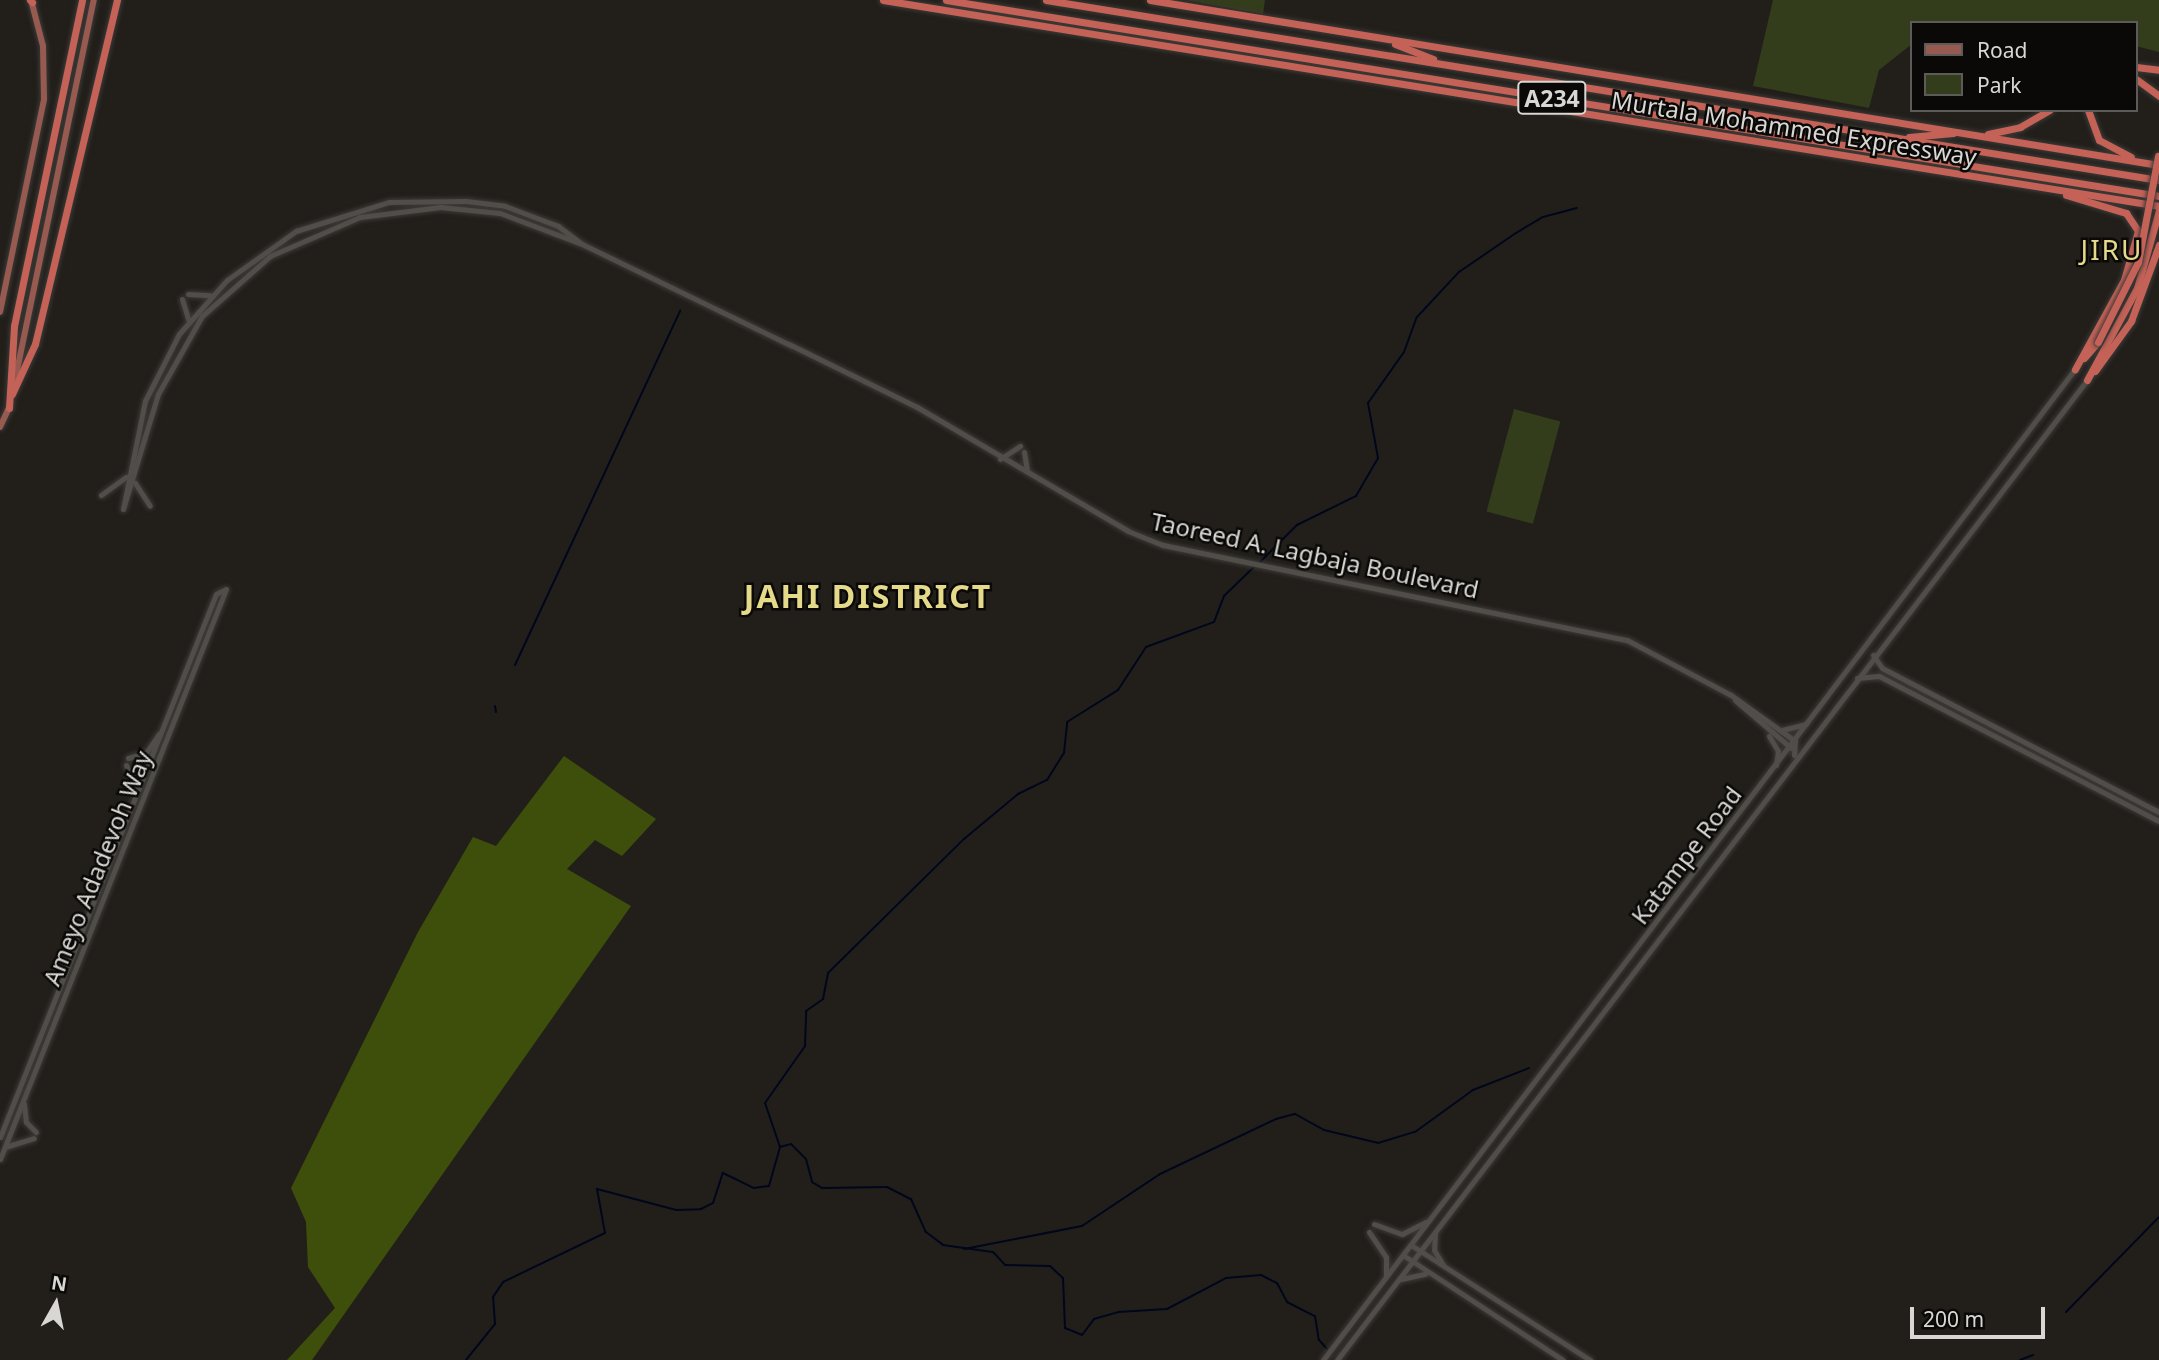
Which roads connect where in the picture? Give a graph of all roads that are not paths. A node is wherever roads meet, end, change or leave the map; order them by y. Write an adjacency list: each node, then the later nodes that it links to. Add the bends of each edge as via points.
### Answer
1 (82, 0): 48 (highway, via 14,326)
2 (94, 0): 47 (main road)
3 (117, 0): 47 (highway, via 35,344)
4 (883, 0): 28 (highway, Murtala Mohammed Expressway)
5 (946, 0): 16 (highway, Murtala Mohammed Expressway / A234)
6 (1046, 0): 10 (highway, Murtala Mohammed Expressway / A234)
7 (1150, 0): 9 (highway, Murtala Mohammed Expressway)
8 (31, 1): 40 (main road, via 43,46 44,99)
9 (1381, 38): 10 (highway); 21 (highway, Murtala Mohammed Expressway)
10 (1446, 65): 13 (highway, Murtala Mohammed Expressway / A234)
11 (2138, 67): 12 (highway)
12 (2159, 70)
13 (1535, 78): 15 (highway, Murtala Mohammed Expressway / A234); 16 (highway, via 1537,87)
14 (2138, 80): 17 (highway)
15 (1560, 83): 18 (highway); 23 (highway, Murtala Mohammed Expressway / A234)
16 (1529, 94): 18 (highway, Murtala Mohammed Expressway / A234)
17 (2159, 96)
18 (1556, 99): 25 (highway, Murtala Mohammed Expressway / A234)
19 (2046, 112): 22 (highway, via 2020,127)
20 (2089, 112): 26 (highway, via 2099,140)
21 (1964, 132): 22 (highway, Murtala Mohammed Expressway); 23 (highway)
22 (1980, 135): 26 (highway, Murtala Mohammed Expressway)
23 (1899, 138): 29 (highway, Murtala Mohammed Expressway / A234)
24 (2159, 154): 45 (highway, bridge, via 2138,262 2098,342)
25 (1903, 155): 28 (highway); 31 (highway, Murtala Mohammed Expressway / A234)
26 (2145, 162): 27 (highway, Murtala Mohammed Expressway)
27 (2159, 165)
28 (1970, 176): 30 (highway, Murtala Mohammed Expressway)
29 (2159, 180)
30 (2049, 189): 32 (highway, Murtala Mohammed Expressway); 45 (highway, via 2126,213 2138,231 2124,279)
31 (2159, 196)
32 (2159, 208): 46 (highway, via 2137,288)
33 (582, 244): 36 (street, Taoreed A. Lagbaja Boulevard, via 558,226 501,204 388,202 296,231); 38 (street, Taoreed A. Lagbaja Boulevard, via 500,213 440,207 388,211 330,227 288,247); 44 (street, Taoreed A. Lagbaja Boulevard)
34 (2159, 245): 46 (highway, via 2131,321)
35 (188, 294): 36 (street)
36 (213, 294): 39 (street, Taoreed A. Lagbaja Boulevard)
37 (182, 299): 42 (street)
38 (213, 305): 39 (street); 41 (street, Taoreed A. Lagbaja Boulevard)
39 (201, 307): 41 (street); 42 (street, Taoreed A. Lagbaja Boulevard)
40 (0, 312)
41 (202, 316): 50 (street, Taoreed A. Lagbaja Boulevard, via 168,371)
42 (188, 321): 51 (street, Taoreed A. Lagbaja Boulevard, via 155,378)
43 (789, 344): 44 (street, Taoreed A. Lagbaja Boulevard)
44 (835, 367): 52 (street, Taoreed A. Lagbaja Boulevard, via 917,407)
45 (2074, 369): 58 (street, Katampe Road)
46 (2087, 380): 59 (street, Katampe Road)
47 (12, 395): 48 (main road)
48 (9, 408): 49 (main road)
49 (0, 427)
50 (145, 434): 51 (street); 55 (street, Taoreed A. Lagbaja Boulevard)
51 (135, 437): 54 (street, Taoreed A. Lagbaja Boulevard)
52 (1000, 459): 53 (street, Taoreed A. Lagbaja Boulevard); 53 (street, via 1022,449)
53 (1027, 472): 62 (street, Taoreed A. Lagbaja Boulevard, via 1128,531 1163,545 1595,630 1657,651)
54 (126, 477): 55 (street, Taoreed A. Lagbaja Boulevard, via 123,509); 56 (street)
55 (134, 478): 57 (street)
56 (101, 495)
57 (150, 506)
58 (1969, 514): 59 (street); 64 (street, Katampe Road)
59 (1976, 521): 60 (street, Katampe Road)
60 (1873, 654): 61 (street, Katampe Road); 74 (street, via 1882,668)
61 (1857, 678): 67 (street, Katampe Road); 75 (street, via 1879,676)
62 (1731, 695): 65 (street, Taoreed A. Lagbaja Boulevard); 66 (street, Taoreed A. Lagbaja Boulevard)
63 (168, 719): 69 (street, via 146,753); 73 (street, Ameyo Adadevoh Way); 76 (street, Ameyo Adadevoh Way, via 216,594 226,589)
64 (1809, 723): 65 (street); 68 (street, Katampe Road)
65 (1782, 730): 68 (street, Taoreed A. Lagbaja Boulevard)
66 (1765, 731): 68 (street, Taoreed A. Lagbaja Boulevard); 72 (street, via 1776,744)
67 (1805, 744): 68 (street); 70 (street, Katampe Road)
68 (1794, 745): 70 (street); 72 (street, Katampe Road)
69 (128, 758)
70 (1794, 758): 82 (street, Katampe Road)
71 (126, 765): 73 (street)
72 (1776, 766): 80 (street, Katampe Road)
73 (139, 792): 77 (street, Ameyo Adadevoh Way)
74 (2159, 812)
75 (2159, 821)
76 (24, 1099): 78 (street, Ameyo Adadevoh Way); 78 (street, via 26,1122 35,1135)
77 (0, 1137)
78 (5, 1147): 79 (street, Ameyo Adadevoh Way)
79 (0, 1159)
80 (1432, 1218): 81 (street, via 1402,1234); 84 (street, Katampe Road)
81 (1374, 1224)
82 (1436, 1230): 85 (street, Katampe Road); 88 (street, via 1434,1250)
83 (1369, 1232): 90 (street, via 1385,1257)
84 (1411, 1245): 85 (street); 86 (street, Katampe Road)
85 (1419, 1251): 87 (street, Katampe Road); 88 (street)
86 (1403, 1255): 87 (street); 90 (street, Katampe Road)
87 (1412, 1262): 89 (street); 91 (street, Katampe Road)
88 (1450, 1273): 92 (street)
89 (1426, 1274): 91 (street); 95 (street)
90 (1386, 1278): 93 (street, Katampe Road)
91 (1398, 1280): 94 (street, Katampe Road)
92 (1576, 1352): 96 (street); 97 (street)
93 (1323, 1360)
94 (1337, 1360)
95 (1563, 1360)
96 (1571, 1360)
97 (1590, 1360)

